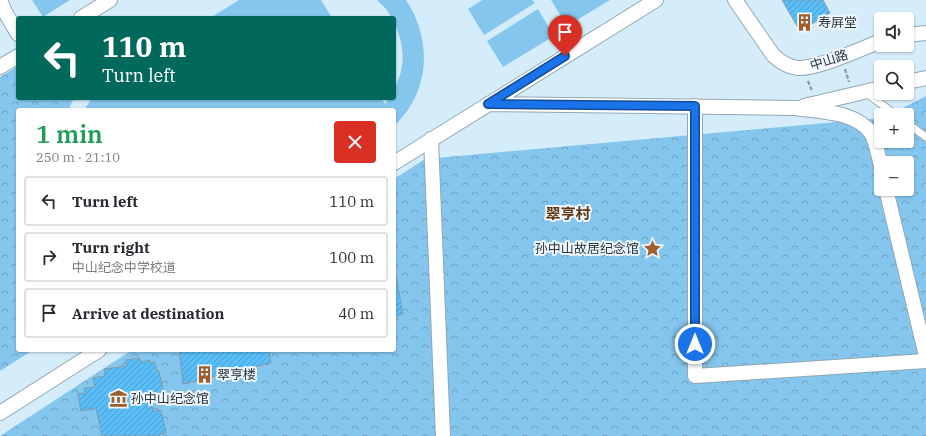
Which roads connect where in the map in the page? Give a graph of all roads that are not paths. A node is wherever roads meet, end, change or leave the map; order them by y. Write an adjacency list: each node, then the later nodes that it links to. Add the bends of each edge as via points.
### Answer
1 (0, 0): 6 (street)
2 (110, 0): 5 (street)
3 (656, 0): 16 (street)
4 (735, 0): 9 (street, 中山路, via 773,55 779,62 787,65 807,68)
5 (84, 16)
6 (16, 31)
7 (926, 33): 8 (street)
8 (914, 34)
9 (874, 44)
10 (16, 57): 11 (street)
11 (0, 67)
12 (926, 78): 13 (street)
13 (914, 81)
14 (874, 90): 15 (street)
15 (859, 93): 18 (street); 19 (lane)
16 (488, 104): 17 (street); 22 (street)
17 (695, 106): 18 (street); 28 (street, via 695,376)
18 (796, 108): 23 (street, via 842,115 860,122 871,133)
19 (884, 108)
20 (914, 128): 21 (lane)
21 (926, 137)
22 (431, 139): 24 (street); 30 (street)
23 (879, 156)
24 (396, 162)
25 (888, 196): 27 (street)
26 (96, 352): 29 (street)
27 (926, 356)
28 (926, 361)
29 (0, 413)
30 (443, 436)

